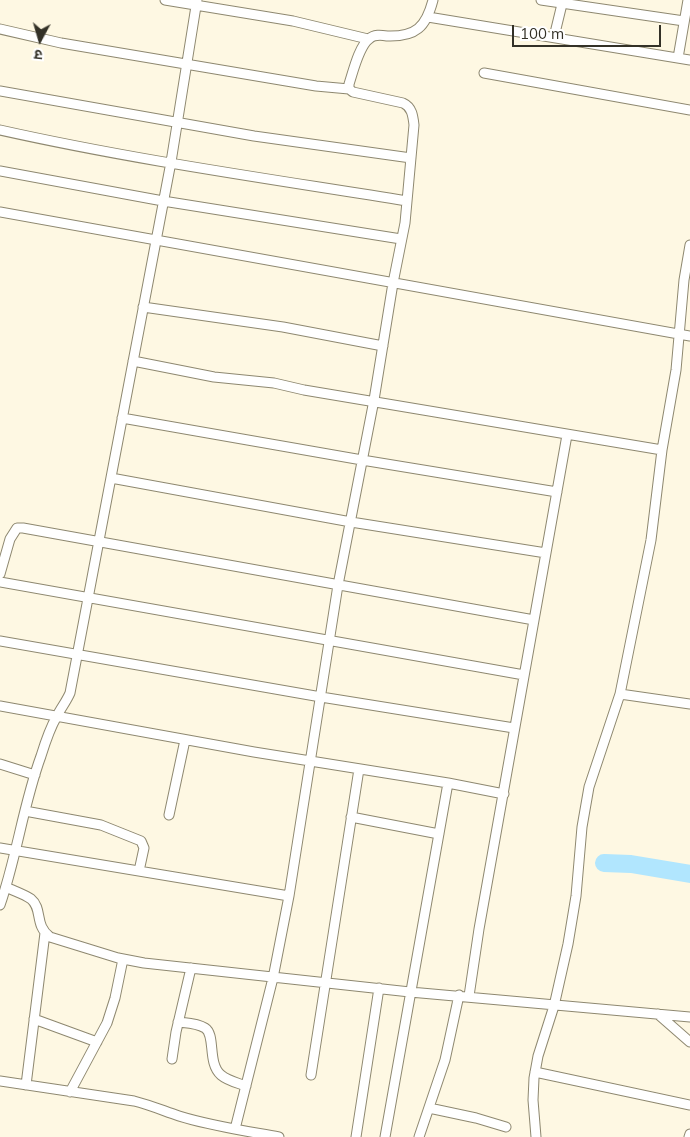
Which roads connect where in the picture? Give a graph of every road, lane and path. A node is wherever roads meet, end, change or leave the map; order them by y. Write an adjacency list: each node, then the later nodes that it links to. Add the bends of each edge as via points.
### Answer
1 (165, 0): 6 (street)
2 (433, 0): 7 (street)
3 (541, 0): 5 (street)
4 (688, 0): 8 (street)
5 (562, 2): 8 (street); 10 (street)
6 (196, 3): 11 (street, via 292,20); 14 (street)
7 (428, 18): 10 (street); 11 (street, via 407,34 379,35)
8 (684, 21): 12 (street)
9 (0, 29): 14 (street, via 62,43)
10 (554, 38): 12 (street)
11 (368, 39): 16 (street, via 349,84)
12 (678, 58): 13 (street)
13 (690, 60)
14 (186, 63): 16 (street); 19 (street)
15 (484, 72): 18 (street)
16 (350, 89): 21 (street, via 358,94 403,103 410,109 414,125)
17 (0, 91): 19 (street)
18 (690, 110)
19 (177, 121): 21 (street, via 254,136); 22 (street)
20 (0, 130): 22 (street)
21 (411, 158): 25 (street)
22 (170, 162): 24 (street); 25 (street)
23 (0, 171): 24 (street)
24 (163, 201): 27 (street); 28 (street)
25 (407, 201): 28 (street)
26 (0, 212): 27 (street)
27 (156, 240): 30 (street); 31 (street)
28 (401, 240): 30 (street)
29 (690, 251): 32 (street)
30 (393, 284): 32 (street); 34 (street)
31 (143, 306): 34 (street); 35 (street)
32 (678, 334): 33 (street); 39 (street, via 676,370)
33 (690, 336)
34 (382, 346): 36 (street)
35 (133, 360): 36 (street, via 214,376 265,381); 37 (street)
36 (374, 400): 38 (street); 40 (street)
37 (122, 418): 40 (street); 41 (street)
38 (567, 435): 39 (street); 42 (street)
39 (662, 450): 55 (street, via 651,540)
40 (362, 460): 42 (street); 43 (street)
41 (111, 478): 43 (street); 44 (street)
42 (557, 492): 45 (street)
43 (351, 522): 45 (street); 48 (street)
44 (100, 540): 46 (street, via 16,528); 48 (street); 49 (street)
45 (546, 553): 50 (street)
46 (0, 574)
47 (0, 582): 49 (street)
48 (338, 585): 50 (street); 52 (street)
49 (89, 598): 52 (street); 53 (street)
50 (534, 620): 54 (street)
51 (0, 641): 53 (street)
52 (330, 642): 54 (street); 56 (street)
53 (78, 655): 56 (street); 59 (street, via 70,693)
54 (524, 675): 60 (street)
55 (620, 694): 57 (street); 87 (street, via 588,787 568,944)
56 (321, 697): 60 (street); 62 (street)
57 (690, 704)
58 (0, 706): 59 (street)
59 (57, 716): 61 (street); 65 (street)
60 (514, 728): 67 (street)
61 (185, 740): 62 (street); 69 (street)
62 (310, 762): 64 (street); 76 (street)
63 (0, 764): 65 (street)
64 (359, 769): 66 (street); 70 (street)
65 (33, 779): 68 (street)
66 (448, 783): 67 (street); 71 (street)
67 (504, 794): 86 (street)
68 (26, 811): 73 (street); 74 (street, via 101,825 141,841 144,848)
69 (169, 815)
70 (351, 817): 71 (street); 82 (street)
71 (439, 834): 84 (street)
72 (0, 848): 73 (street)
73 (17, 850): 74 (street); 75 (street)
74 (139, 871): 76 (street)
75 (6, 888): 77 (street); 78 (street, via 25,895 36,905)
76 (289, 896): 81 (street)
77 (0, 905)
78 (45, 933): 79 (street, via 59,941); 90 (street)
79 (123, 959): 80 (street); 92 (street, via 112,1012)
80 (191, 968): 81 (street); 91 (street)
81 (273, 978): 82 (street); 99 (street)
82 (326, 982): 83 (street); 96 (street)
83 (379, 988): 84 (street); 106 (street)
84 (410, 992): 85 (street); 107 (street)
85 (459, 995): 86 (street); 102 (street, via 447,1054)
86 (470, 996): 87 (street)
87 (554, 1006): 88 (street); 95 (street)
88 (658, 1014): 89 (street); 93 (street)
89 (690, 1017)
90 (34, 1018): 92 (street); 98 (street)
91 (178, 1022): 94 (street); 99 (street, via 199,1025 208,1030 212,1059 219,1073)
92 (97, 1042): 100 (street)
93 (690, 1042)
94 (172, 1059)
95 (535, 1072): 101 (street); 109 (street)
96 (311, 1075)
97 (0, 1081): 98 (street)
98 (26, 1085): 100 (street)
99 (246, 1086): 104 (street)
100 (70, 1092): 104 (street, via 144,1104)
101 (690, 1105)
102 (429, 1108): 103 (street); 108 (street)
103 (506, 1127)
104 (235, 1130): 105 (street)
105 (279, 1137)
106 (356, 1137)
107 (385, 1137)
108 (419, 1137)
109 (536, 1137)

